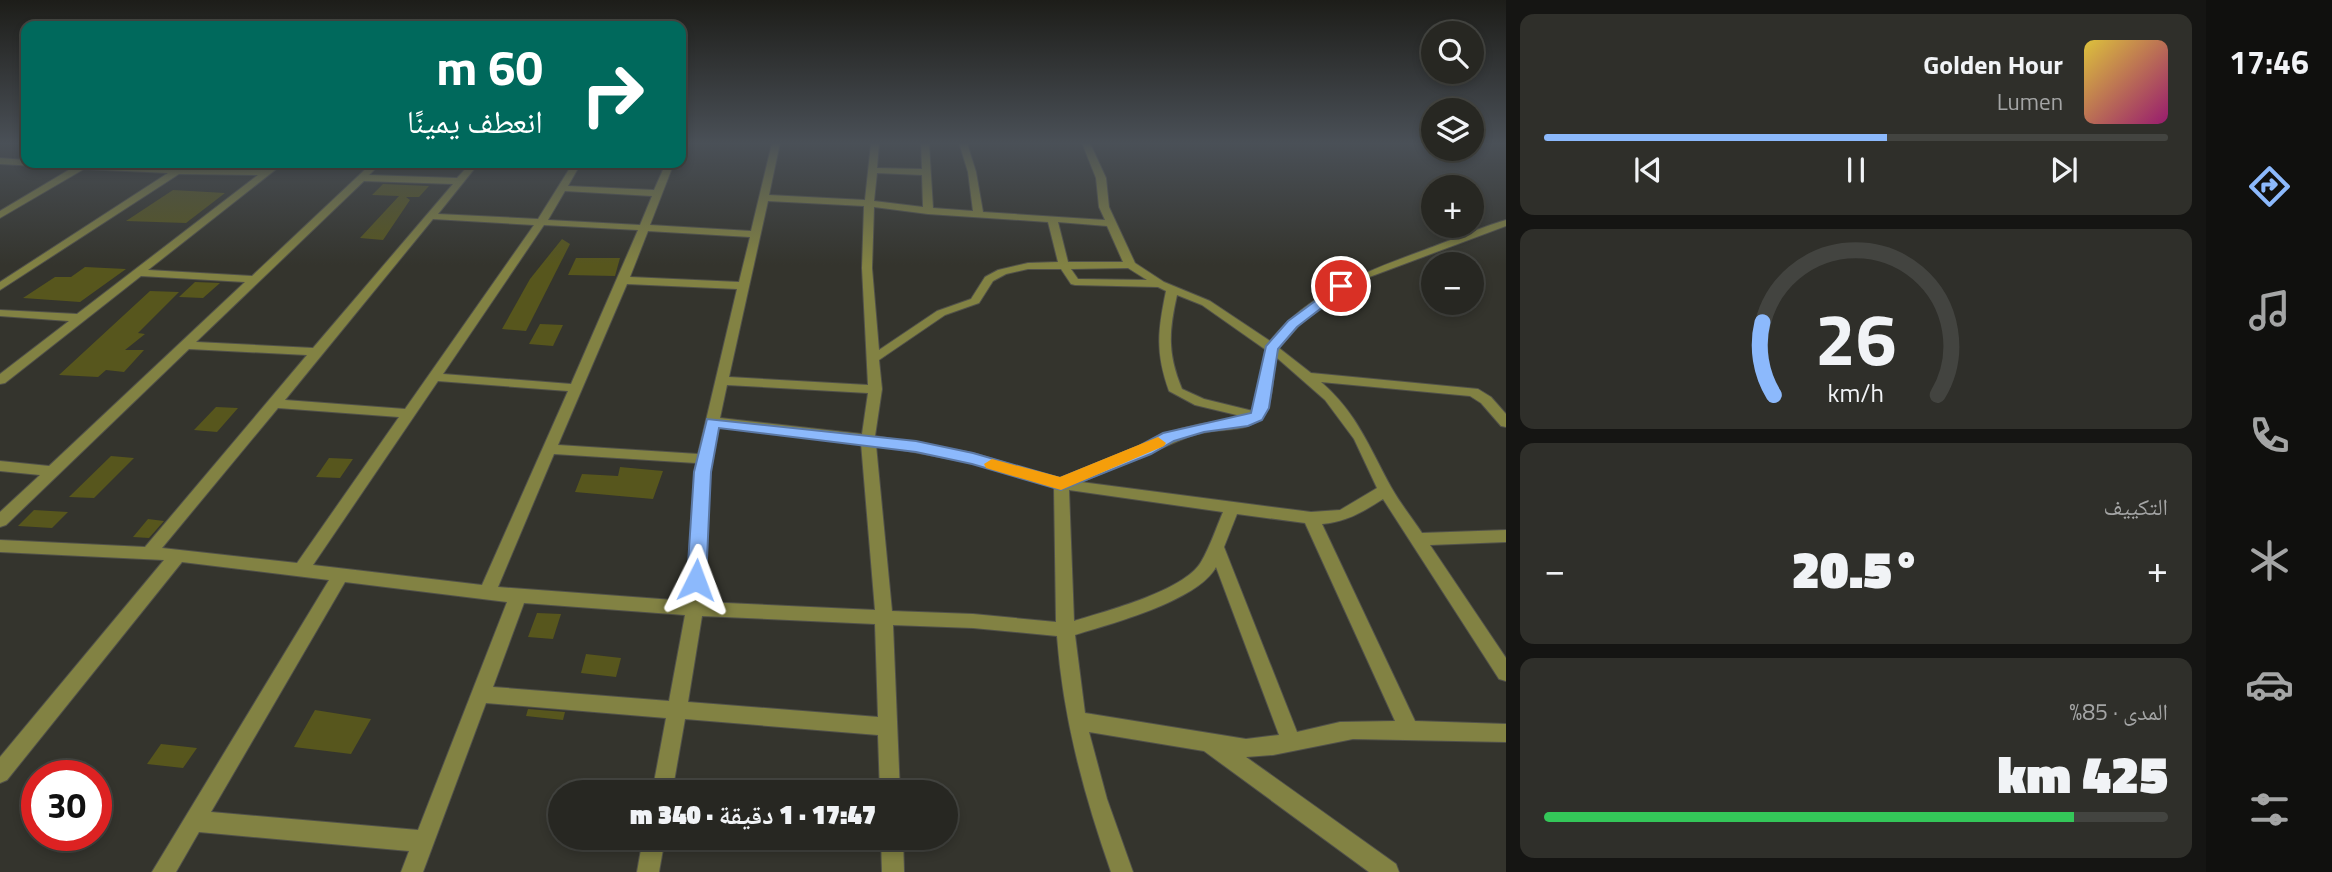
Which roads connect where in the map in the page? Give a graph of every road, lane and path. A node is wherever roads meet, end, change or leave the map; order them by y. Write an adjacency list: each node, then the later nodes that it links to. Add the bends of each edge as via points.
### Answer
1 (52, 184): 19 (street)
2 (158, 184): 33 (street)
3 (253, 184): 29 (street)
4 (356, 184): 30 (street)
5 (457, 184): 20 (street)
6 (564, 184): 13 (street)
7 (662, 184): 14 (street)
8 (767, 184): 15 (street)
9 (871, 184): 16 (street)
10 (926, 184): 17 (street)
11 (974, 184): 18 (street)
12 (1102, 184): 23 (street)
13 (561, 188): 14 (street); 22 (street)
14 (658, 193): 25 (street)
15 (764, 198): 16 (street); 26 (street)
16 (869, 203): 17 (street); 40 (street, via 867,268)
17 (928, 211): 18 (street)
18 (978, 214): 21 (street)
19 (0, 215)
20 (430, 216): 22 (street); 39 (street)
21 (1052, 219): 23 (street); 27 (street)
22 (542, 221): 25 (street); 41 (street)
23 (1111, 223): 28 (street)
24 (1506, 223): 38 (street, via 1341,286 1292,324)
25 (644, 228): 26 (street); 31 (street)
26 (756, 234): 32 (street)
27 (1064, 265): 28 (street); 34 (street, via 1075,282); 40 (street, via 1021,266 994,275 975,301 941,313)
28 (1130, 265): 34 (street)
29 (139, 273): 30 (street); 36 (street)
30 (255, 279): 37 (street)
31 (624, 280): 32 (street); 45 (street)
32 (744, 286): 44 (street)
33 (0, 287)
34 (1166, 287): 38 (street, via 1206,303); 49 (street, via 1162,341 1176,391)
35 (0, 313): 36 (street)
36 (78, 318): 43 (street)
37 (188, 345): 39 (street); 56 (street)
38 (1271, 349): 42 (street); 49 (street)
39 (317, 352): 47 (street)
40 (873, 359): 46 (street)
41 (434, 377): 45 (street); 48 (street)
42 (1309, 377): 51 (street, via 1473,392); 58 (street, via 1349,421)
43 (0, 380)
44 (722, 381): 46 (street); 50 (street)
45 (575, 388): 53 (street)
46 (875, 389): 52 (street)
47 (274, 403): 48 (street); 66 (street)
48 (409, 414): 68 (street)
49 (1257, 416): 57 (street, via 1169,437)
50 (713, 422): 52 (street); 54 (street)
51 (1506, 423)
52 (868, 439): 57 (street, via 973,458); 73 (street)
53 (549, 449): 54 (street); 70 (street)
54 (704, 460): 72 (street)
55 (0, 466): 56 (street)
56 (54, 471): 61 (street)
57 (1061, 484): 59 (street); 74 (street)
58 (1385, 490): 60 (street, via 1351,513 1333,519); 63 (street)
59 (1232, 508): 60 (street); 65 (street)
60 (1311, 518): 80 (street)
61 (0, 522)
62 (1506, 536): 63 (street)
63 (1416, 539): 75 (street)
64 (0, 546): 66 (street)
65 (1216, 547): 74 (street, via 1207,568 1181,589); 82 (street)
66 (149, 553): 67 (street)
67 (178, 555): 68 (street); 84 (street)
68 (302, 568): 69 (street)
69 (342, 573): 70 (street); 87 (street)
70 (487, 592): 71 (street)
71 (518, 596): 72 (street); 76 (street)
72 (695, 607): 73 (street); 77 (street)
73 (884, 617): 74 (street); 79 (street)
74 (1067, 630): 78 (street)
75 (1506, 673)
76 (480, 694): 77 (street); 88 (street)
77 (676, 712): 79 (street); 85 (street)
78 (1077, 721): 83 (street); 95 (street, via 1097,806)
79 (888, 727): 86 (street)
80 (1410, 731): 81 (street); 82 (street, via 1344,731)
81 (1506, 733)
82 (1291, 741): 83 (street, via 1266,749)
83 (1210, 743): 96 (street)
84 (0, 773)
85 (664, 780)
86 (890, 780)
87 (194, 821): 88 (street); 91 (street)
88 (424, 841): 92 (street)
89 (652, 850): 93 (street)
90 (892, 850): 94 (street)
91 (163, 872)
92 (412, 872)
93 (648, 872)
94 (893, 872)
95 (1122, 872)
96 (1388, 872)

